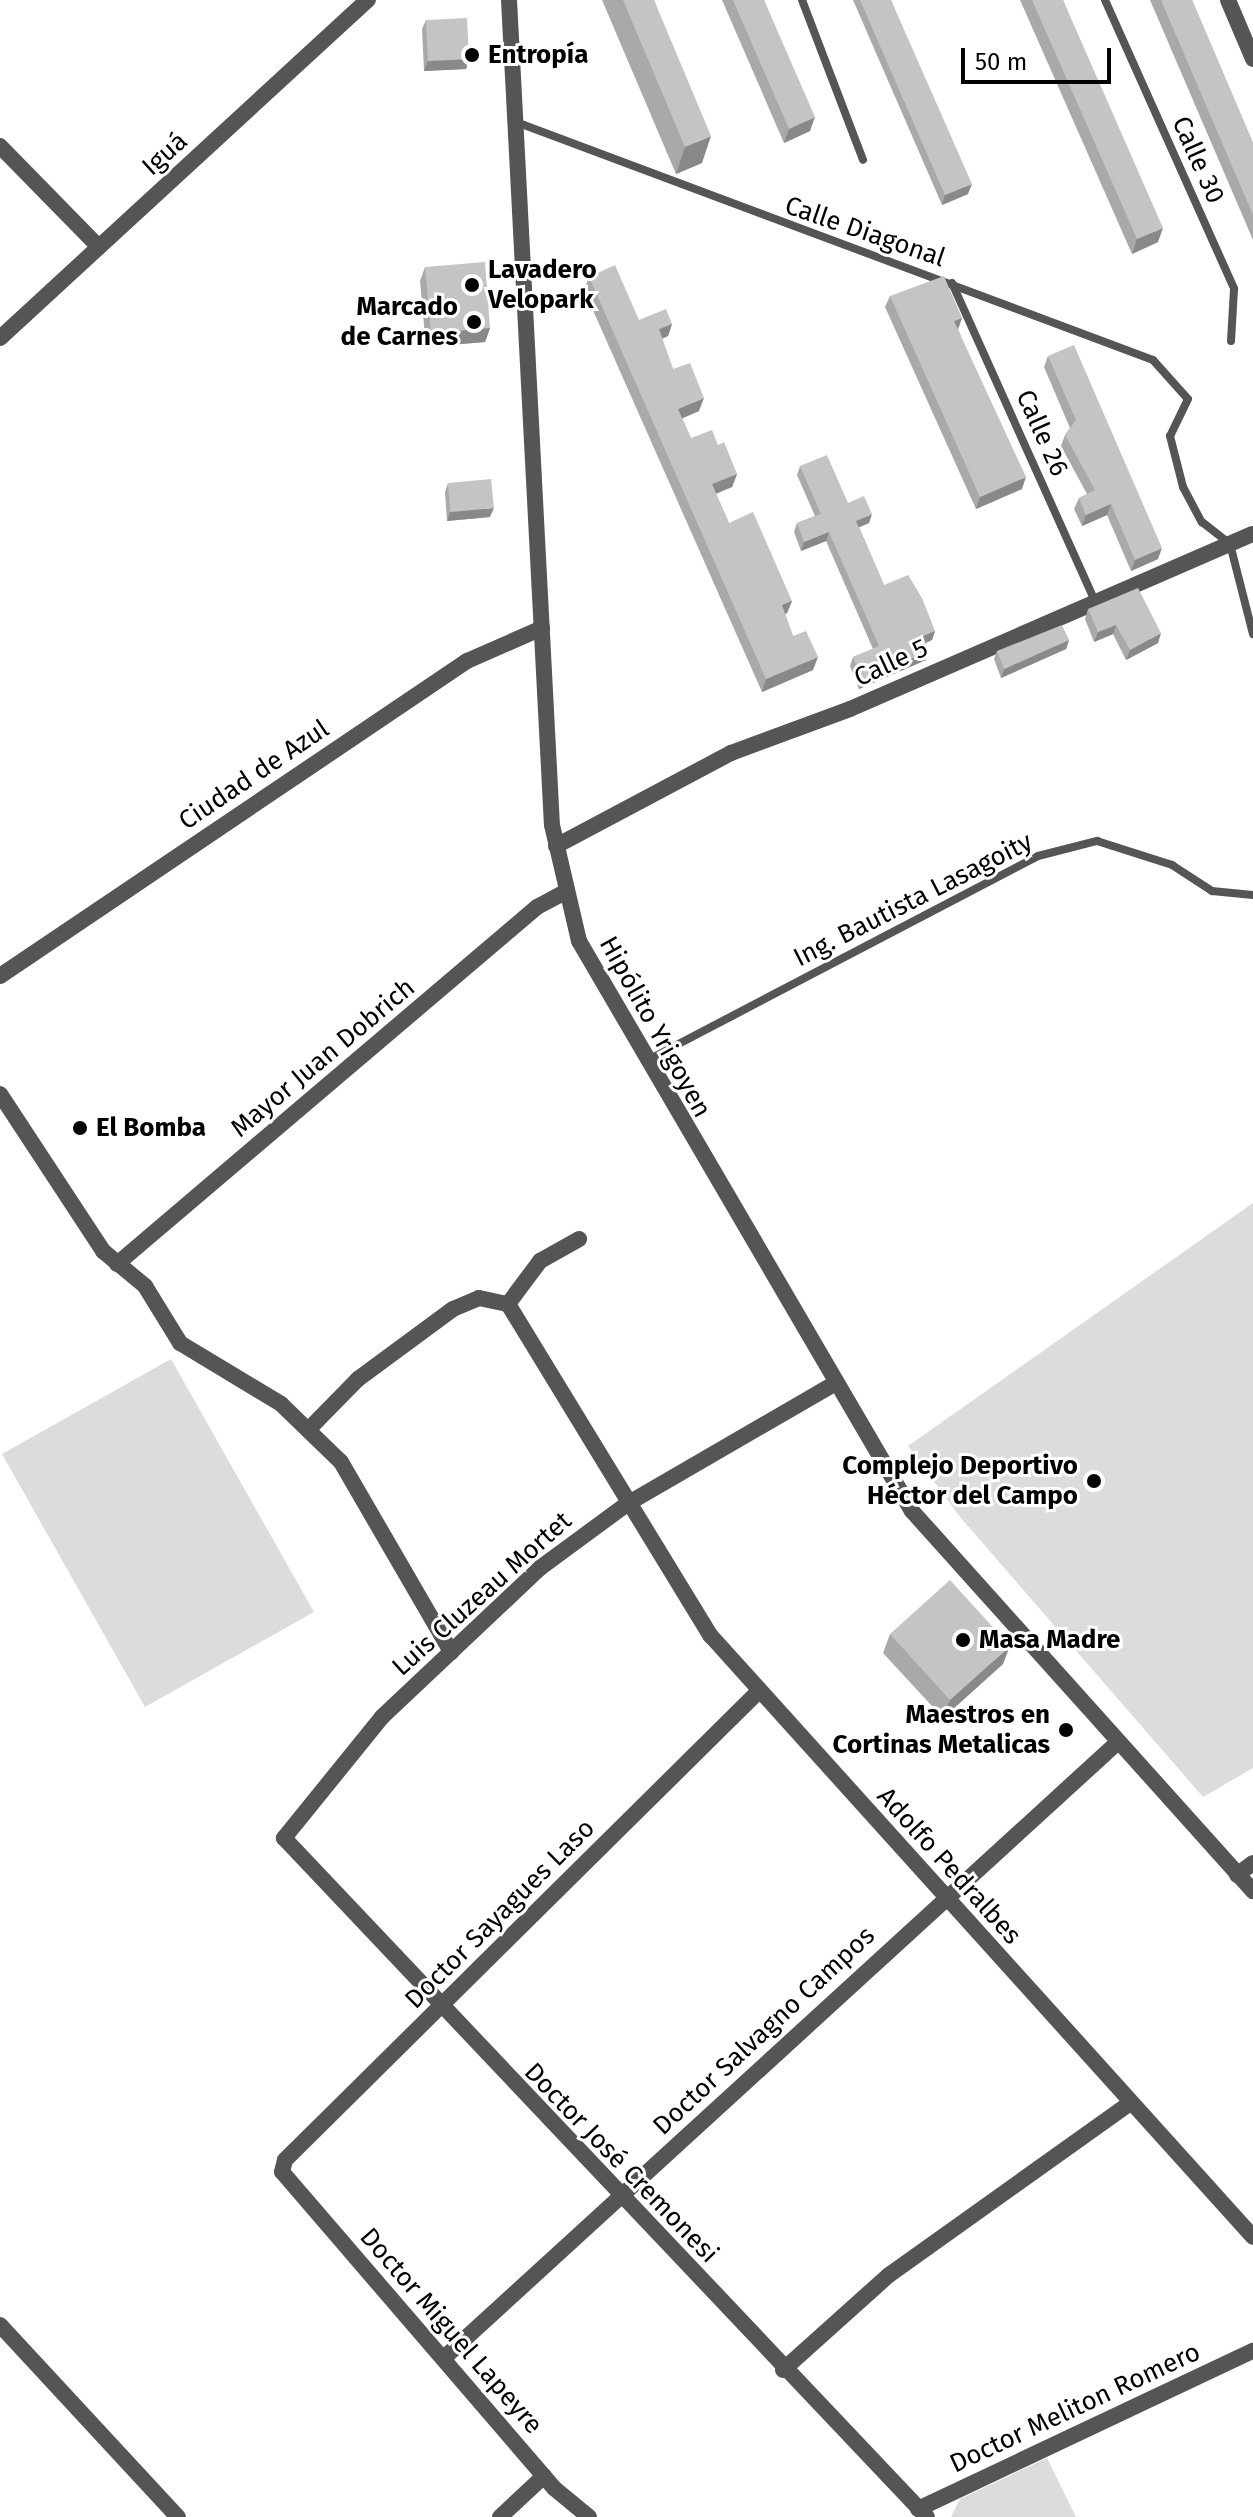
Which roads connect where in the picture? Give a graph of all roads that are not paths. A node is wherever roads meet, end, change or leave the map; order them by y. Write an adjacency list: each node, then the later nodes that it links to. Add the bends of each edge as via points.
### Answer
1 (380, 0): 6 (street, Iguá)
2 (509, 0): 8 (street, Hipólito Yrigoyen)
3 (802, 0): 10 (lane)
4 (1105, 0): 14 (lane, Calle 30, via 1234,289)
5 (1228, 0): 7 (street)
6 (365, 3): 11 (street, Iguá)
7 (1253, 59)
8 (516, 122): 12 (lane, Calle Diagonal); 18 (street, Hipólito Yrigoyen)
9 (0, 146): 11 (street)
10 (863, 160)
11 (99, 247): 13 (street, Iguá)
12 (952, 283): 16 (lane, Calle Diagonal, via 1153,360 1188,399 1170,436 1183,487 1202,522); 17 (lane, Calle 26)
13 (0, 338)
14 (1231, 341)
15 (1253, 534): 16 (street, Calle 5)
16 (1230, 544): 17 (street, Calle 5); 19 (lane)
17 (1095, 601): 20 (street, Calle 5, via 850,709 731,753)
18 (542, 628): 20 (street, Hipólito Yrigoyen); 23 (street, Ciudad de Azul, via 467,661)
19 (1253, 634)
20 (556, 846): 21 (street, Hipólito Yrigoyen)
21 (563, 893): 24 (street, Hipólito Yrigoyen, via 588,960); 27 (street, Mayor Juan Dobrich, via 537,907)
22 (1253, 895): 24 (lane, Ing. Bautista Lasagoity, via 1212,891 1172,865 1097,841 1038,856)
23 (0, 976)
24 (646, 1061): 29 (street, Hipólito Yrigoyen)
25 (0, 1094): 27 (street)
26 (579, 1239): 28 (street, via 531,1269)
27 (117, 1264): 30 (street, via 145,1286 196,1359 281,1404)
28 (508, 1304): 30 (street, via 479,1298 453,1309 358,1379); 31 (street, Adolfo Pedralbes)
29 (834, 1384): 31 (street, Luis Cluzeau Mortet); 34 (street, Hipólito Yrigoyen, via 935,1541)
30 (309, 1429): 32 (street, via 341,1462)
31 (627, 1504): 32 (street, Luis Cluzeau Mortet, via 540,1568); 33 (street, Adolfo Pedralbes, via 691,1608)
32 (451, 1652): 35 (street, Luis Cluzeau Mortet, via 382,1717)
33 (758, 1692): 39 (street, Adolfo Pedralbes); 40 (street, Doctor Sayagues Laso)
34 (1117, 1743): 37 (street, Hipólito Yrigoyen); 39 (street, Doctor Salvagno Campos)
35 (284, 1838): 40 (street, Doctor José Cremonesi)
36 (1253, 1863): 37 (street)
37 (1237, 1875): 38 (street, Hipólito Yrigoyen)
38 (1253, 1891)
39 (943, 1897): 41 (street, Adolfo Pedralbes); 43 (street, Doctor Salvagno Campos)
40 (441, 2007): 42 (street, Doctor Sayagues Laso, via 285,2160); 43 (street, Doctor José Cremonesi)
41 (1129, 2104): 44 (street, Adolfo Pedralbes); 48 (street, via 889,2275)
42 (282, 2172): 47 (street, Doctor Miguel Lapeyre)
43 (622, 2194): 47 (street, Doctor Salvagno Campos); 48 (street, Doctor José Cremonesi)
44 (1253, 2237)
45 (0, 2325): 51 (street)
46 (1253, 2351): 50 (street, Doctor Meliton Romero)
47 (445, 2357): 49 (street, Doctor Miguel Lapeyre)
48 (783, 2370): 50 (street, Doctor José Cremonesi)
49 (544, 2476): 52 (street); 53 (street, Doctor Miguel Lapeyre)
50 (923, 2513)
51 (178, 2517)
52 (500, 2517)
53 (589, 2517)

